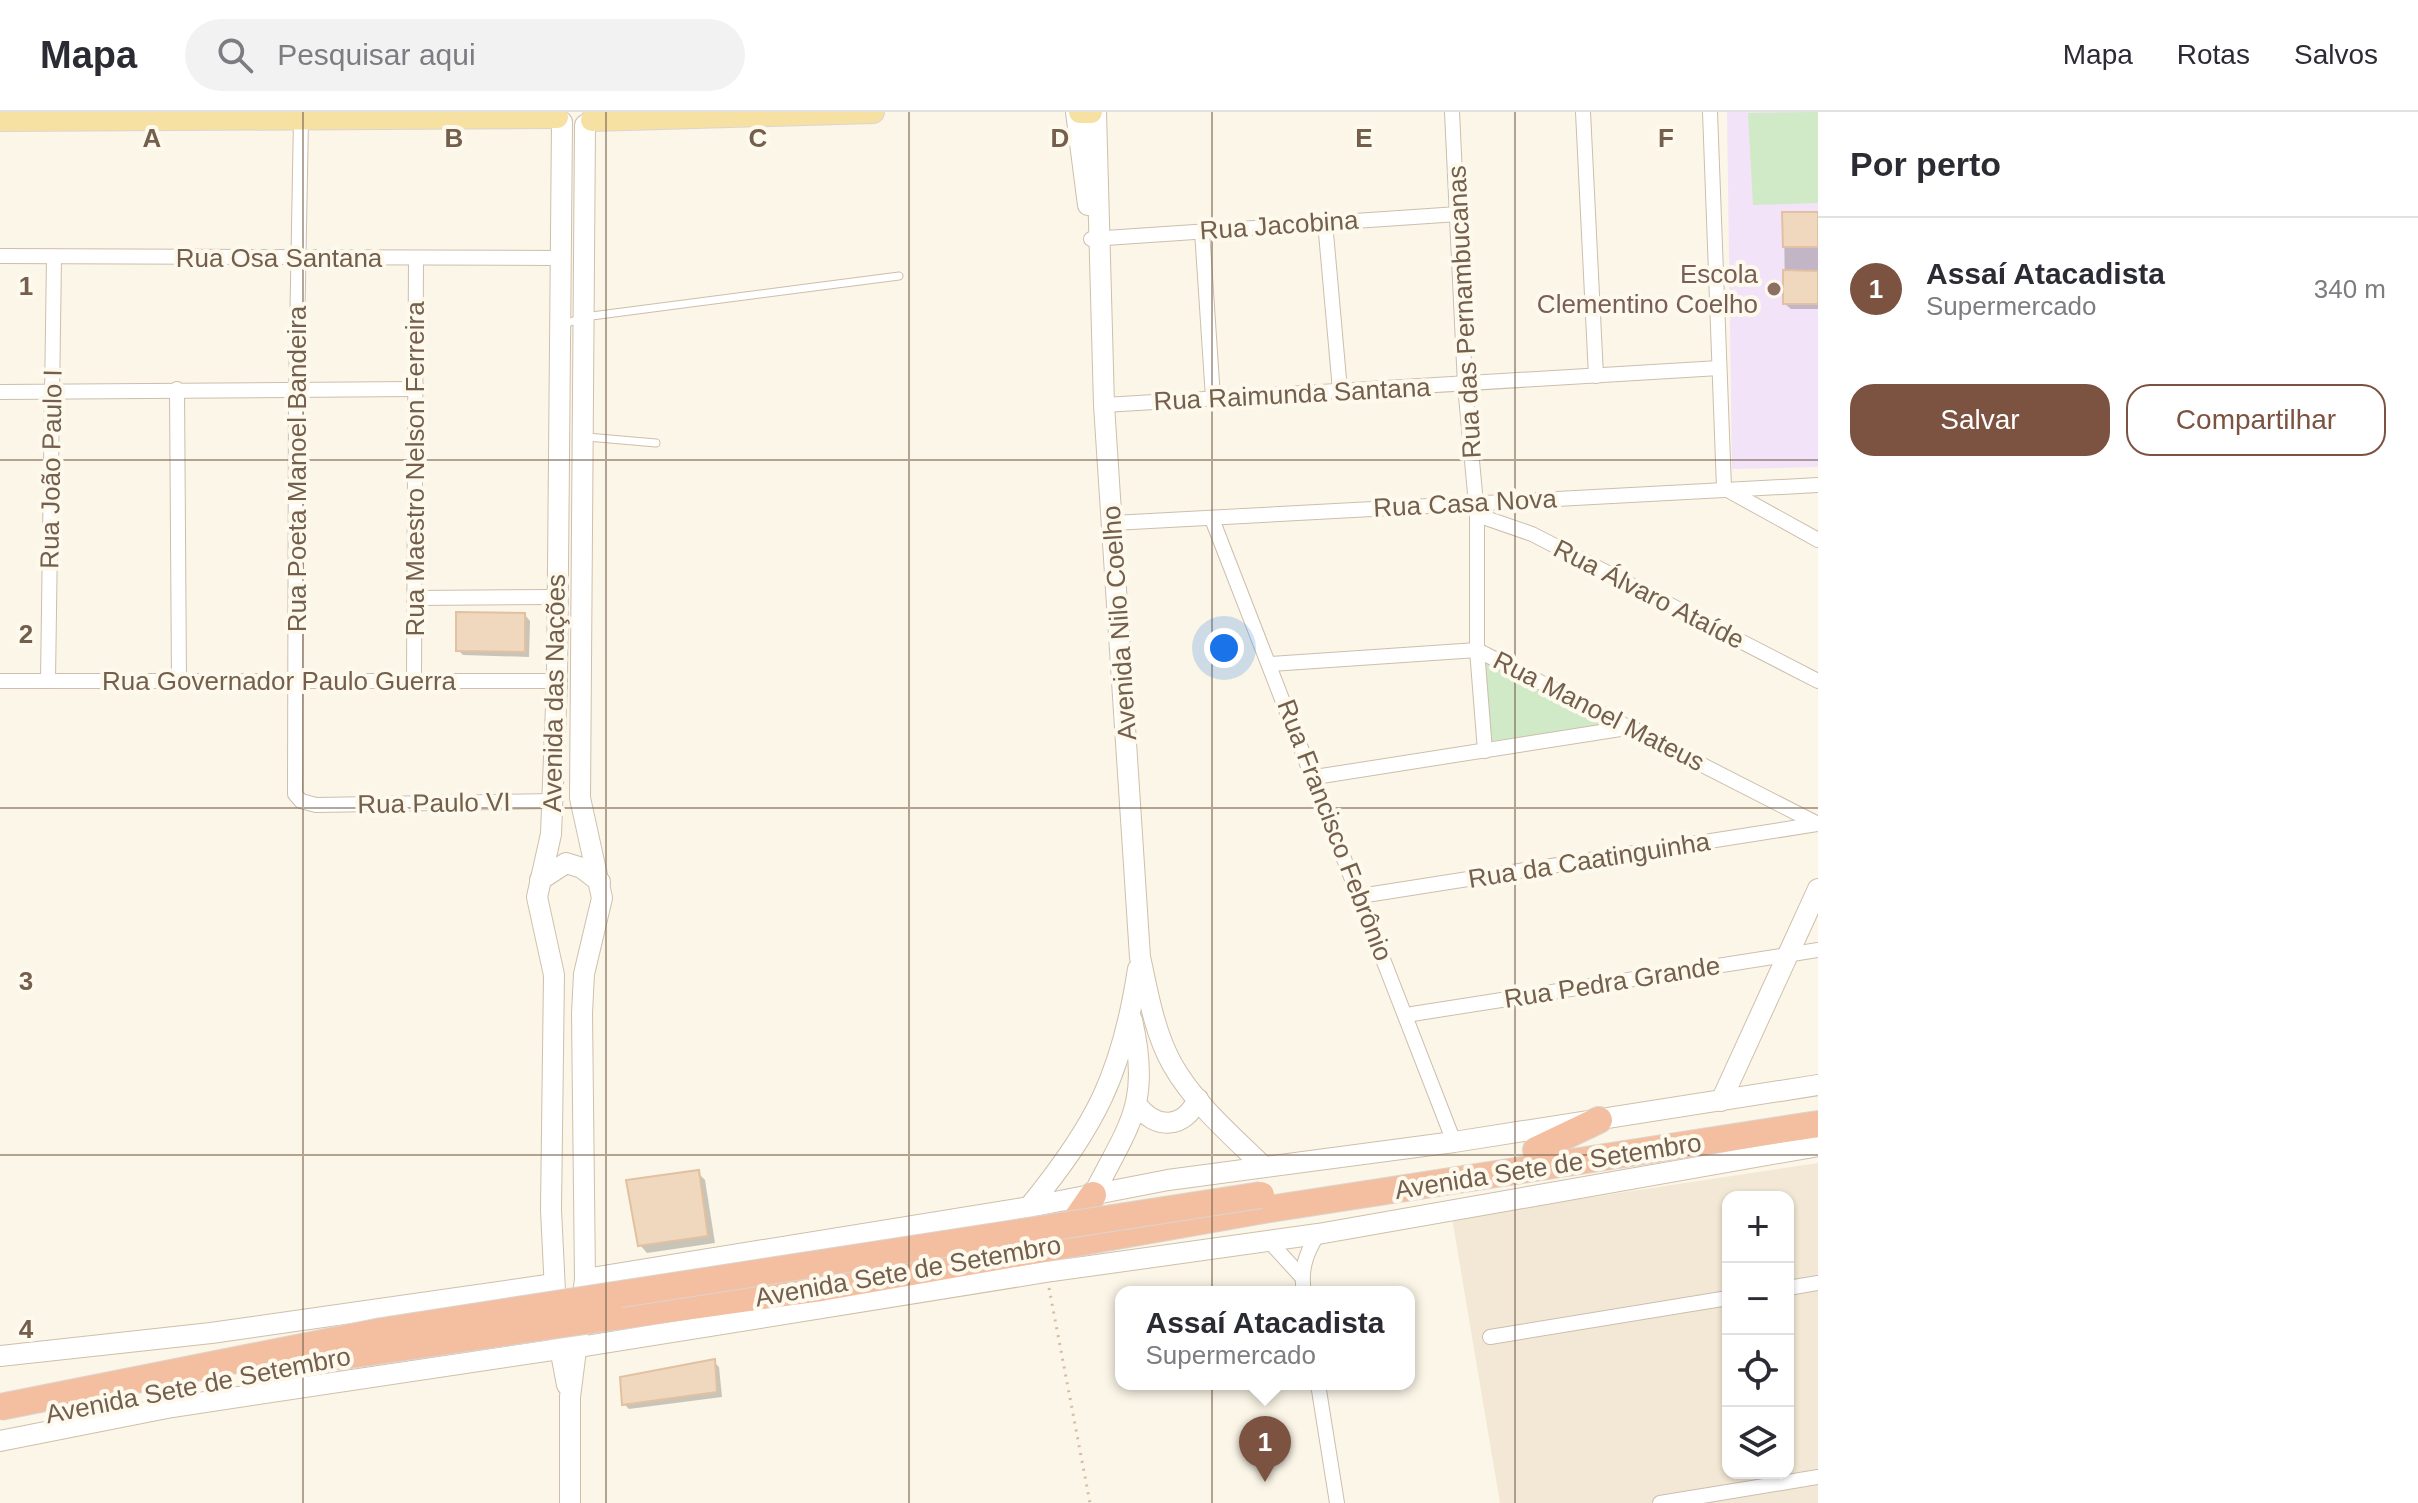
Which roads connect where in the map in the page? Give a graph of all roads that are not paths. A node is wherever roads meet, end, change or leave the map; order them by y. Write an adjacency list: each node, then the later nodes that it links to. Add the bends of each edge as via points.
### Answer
1 (873, 112): 9 (main road)
2 (1078, 112): 3 (main road); 14 (main road)
3 (1094, 112): 14 (main road)
4 (1452, 112): 11 (street, Rua das Pernambucanas)
5 (1583, 112): 24 (street)
6 (1710, 112): 23 (street)
7 (558, 117): 8 (main road); 9 (main road, via 574,126); 19 (main road, Avenida das Nações)
8 (301, 119): 10 (main road); 17 (street, Rua Poeta Manoel Bandeira)
9 (591, 119): 21 (main road, Avenida das Nações)
10 (0, 120)
11 (1458, 214): 12 (street, Rua Jacobina); 25 (street, Rua das Pernambucanas)
12 (1325, 222): 13 (street, Rua Jacobina); 28 (street)
13 (1202, 231): 14 (street, Rua Jacobina); 32 (street)
14 (1096, 238): 33 (main road, Avenida Nilo Coelho)
15 (0, 256): 16 (street, Rua Osa Santana)
16 (54, 257): 17 (street, Rua Osa Santana); 31 (street, Rua João Paulo I)
17 (298, 258): 18 (street, Rua Osa Santana); 29 (street, Rua Poeta Manoel Bandeira)
18 (416, 258): 19 (street, Rua Osa Santana); 27 (street, Rua Maestro Nelson Ferreira)
19 (559, 258): 22 (main road, Avenida das Nações)
20 (899, 276): 21 (lane)
21 (584, 317): 22 (lane); 34 (main road, Avenida das Nações)
22 (560, 326): 36 (main road, Avenida das Nações)
23 (1719, 368): 24 (street, Rua Raimunda Santana); 38 (street)
24 (1596, 376): 25 (street, Rua Raimunda Santana)
25 (1465, 385): 28 (street, Rua Raimunda Santana); 39 (street, Rua das Pernambucanas)
26 (177, 389): 29 (street); 31 (street); 50 (street)
27 (415, 389): 29 (street); 44 (street, Rua Maestro Nelson Ferreira)
28 (1340, 390): 32 (street, Rua Raimunda Santana)
29 (296, 391): 51 (street, Rua Poeta Manoel Bandeira)
30 (0, 392): 31 (street)
31 (52, 392): 49 (street, Rua João Paulo I)
32 (1213, 398): 33 (street, Rua Raimunda Santana)
33 (1104, 405): 41 (main road, Avenida Nilo Coelho)
34 (583, 437): 35 (lane); 36 (lane); 61 (main road, Avenida das Nações, via 580,798)
35 (656, 443)
36 (558, 444): 43 (main road, Avenida das Nações)
37 (1818, 485): 38 (street, Rua Casa Nova)
38 (1724, 488): 39 (street, Rua Casa Nova); 42 (street)
39 (1476, 509): 40 (street, Rua Casa Nova); 45 (street, Rua das Pernambucanas); 53 (street, Rua Álvaro Ataíde)
40 (1212, 519): 41 (street, Rua Casa Nova); 46 (street, Rua Francisco Febrônio)
41 (1113, 523): 66 (main road, Avenida Nilo Coelho)
42 (1818, 540)
43 (556, 597): 44 (street); 52 (main road, Avenida das Nações)
44 (415, 598): 47 (street, Rua Maestro Nelson Ferreira)
45 (1477, 650): 46 (street, Rua Manoel Mateus); 54 (street, Rua Manoel Mateus); 55 (street, Rua das Pernambucanas)
46 (1271, 664): 56 (street, Rua Francisco Febrônio)
47 (414, 680): 51 (street, Rua Governador Paulo Guerra); 52 (street, Rua Governador Paulo Guerra)
48 (0, 681): 49 (street, Rua Governador Paulo Guerra)
49 (48, 681): 50 (street, Rua Governador Paulo Guerra)
50 (179, 681): 51 (street, Rua Governador Paulo Guerra)
51 (297, 681): 58 (street, Rua Poeta Manoel Bandeira, via 294,784 301,801)
52 (557, 681): 57 (main road, Avenida das Nações)
53 (1818, 681)
54 (1633, 727): 55 (street); 59 (street, Rua Manoel Mateus)
55 (1485, 751): 56 (street)
56 (1315, 777): 63 (street, Rua Francisco Febrônio)
57 (552, 801): 58 (street, Rua Paulo VI); 60 (main road, Avenida das Nações)
58 (316, 805)
59 (1818, 824): 63 (street, Rua da Caatinguinha)
60 (540, 880): 61 (main road, via 566,863); 91 (main road, Avenida das Nações, via 538,912 554,975)
61 (600, 882): 86 (main road, Avenida das Nações, via 600,917 584,974 582,1013)
62 (1818, 889): 65 (main road)
63 (1360, 896): 67 (street, Rua Francisco Febrônio)
64 (1818, 950): 65 (street, Rua Pedra Grande)
65 (1788, 955): 67 (street, Rua Pedra Grande); 71 (main road)
66 (1140, 957): 68 (main road); 70 (main road, via 1161,1040)
67 (1406, 1015): 76 (street, Rua Francisco Febrônio)
68 (1131, 1017): 72 (main road, via 1141,1058); 82 (main road, via 1108,1093 1067,1161)
69 (1818, 1085): 71 (main road, Avenida Sete de Setembro)
70 (1198, 1099): 72 (main road, via 1185,1118 1171,1124 1153,1121); 79 (main road)
71 (1721, 1101): 74 (main road, Avenida Sete de Setembro)
72 (1137, 1105): 80 (main road)
73 (1818, 1108): 78 (highway, Avenida Sete de Setembro)
74 (1599, 1120): 76 (main road, Avenida Sete de Setembro); 78 (highway)
75 (1818, 1124): 81 (highway, Avenida Sete de Setembro)
76 (1454, 1142): 79 (main road, Avenida Sete de Setembro)
77 (1818, 1146): 84 (main road, Avenida Sete de Setembro)
78 (1536, 1150): 81 (highway, Avenida Sete de Setembro)
79 (1263, 1166): 80 (main road, Avenida Sete de Setembro)
80 (1093, 1195): 82 (main road, Avenida Sete de Setembro); 83 (highway)
81 (1265, 1202): 83 (highway, Avenida Sete de Setembro, bridge); 100 (highway, Avenida Sete de Setembro, bridge, via 821,1288 255,1368)
82 (1029, 1207): 87 (main road, Avenida Sete de Setembro)
83 (1073, 1224): 99 (highway, Avenida Sete de Setembro, bridge, via 382,1331)
84 (1318, 1234): 85 (main road, Avenida Sete de Setembro); 88 (street)
85 (1269, 1241): 88 (street); 96 (main road, Avenida Sete de Setembro)
86 (585, 1248): 87 (main road, via 605,1265); 89 (main road, Avenida das Nações)
87 (629, 1270): 89 (main road, Avenida Sete de Setembro)
88 (1301, 1276): 92 (street)
89 (585, 1279): 96 (main road, Avenida das Nações)
90 (1818, 1283): 93 (street)
91 (554, 1284): 96 (main road, Avenida das Nações); 97 (main road, Avenida Sete de Setembro, via 211,1333)
92 (1303, 1286)
93 (1794, 1287)
94 (1722, 1299): 95 (street)
95 (1490, 1337)
96 (569, 1348): 101 (main road, Avenida Sete de Setembro, via 172,1407); 103 (main road)
97 (0, 1356)
98 (1319, 1390): 104 (street)
99 (0, 1407)
100 (0, 1424)
101 (0, 1441)
102 (1818, 1477): 105 (street)
103 (570, 1503)
104 (1337, 1503)
105 (1660, 1503)

